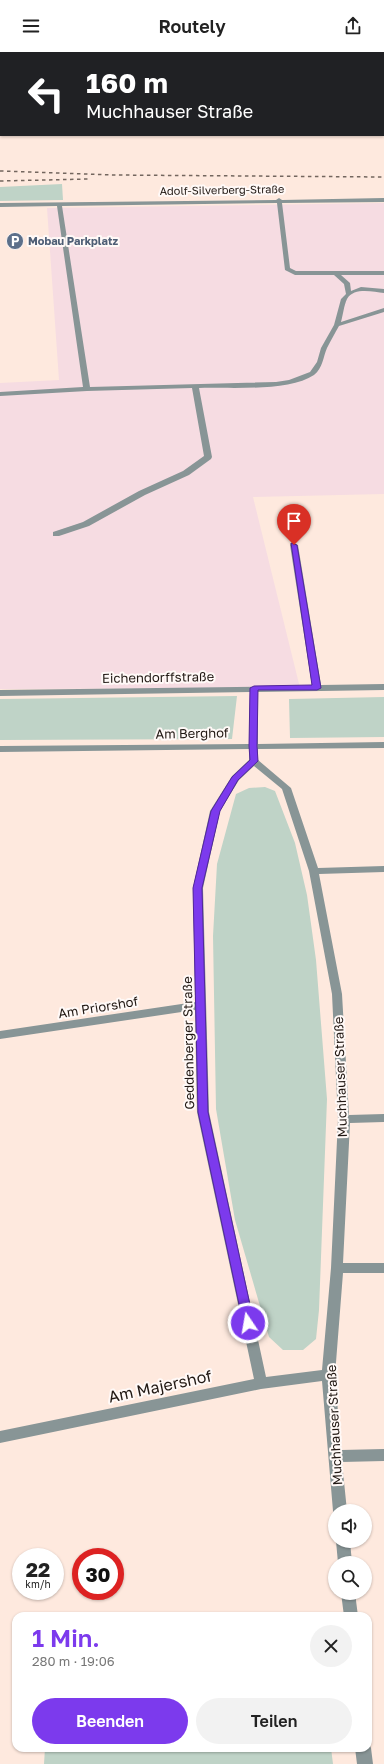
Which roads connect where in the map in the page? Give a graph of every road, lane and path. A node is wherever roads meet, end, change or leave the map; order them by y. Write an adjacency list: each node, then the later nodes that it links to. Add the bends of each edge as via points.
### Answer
1 (279, 200): 2 (street, Adolf-Silverberg-Straße); 3 (street, Adolf-Silverberg-Straße); 5 (street, via 287,269 296,273)
2 (384, 200)
3 (59, 204): 4 (street, Adolf-Silverberg-Straße); 12 (street)
4 (0, 205)
5 (336, 273): 6 (street); 8 (street, via 348,283)
6 (384, 273)
7 (384, 291): 8 (street, via 361,289)
8 (349, 294): 10 (street, via 344,299)
9 (382, 312): 10 (street)
10 (337, 325): 11 (street, via 324,348 320,362 312,373 290,382 276,384)
11 (195, 386): 12 (street); 14 (street, via 208,457 186,473 142,493 86,524)
12 (87, 389): 13 (street)
13 (0, 394)
14 (56, 534)
15 (294, 545): 18 (street)
16 (384, 687): 18 (street, Eichendorffstraße)
17 (254, 688): 18 (street, Eichendorffstraße); 19 (street, Eichendorffstraße); 21 (street)
18 (317, 688)
19 (0, 693)
20 (384, 745): 21 (street, Am Berghof)
21 (253, 746): 22 (street, Am Berghof); 23 (street)
22 (0, 749)
23 (254, 761): 25 (street, Muchhauser Straße, via 286,788); 26 (street, Geddenberger Straße, via 234,778 215,811 198,888)
24 (384, 869): 25 (street)
25 (314, 871): 28 (street, Muchhauser Straße, via 337,994)
26 (201, 1005): 27 (street, Am Priorshof); 33 (street, Geddenberger Straße, via 203,1112)
27 (0, 1035)
28 (344, 1118): 29 (street); 30 (street, Muchhauser Straße)
29 (384, 1118)
30 (337, 1268): 31 (street); 32 (street, Muchhauser Straße)
31 (384, 1268)
32 (328, 1375): 33 (street, Am Majershof); 36 (street, Muchhauser Straße)
33 (261, 1383): 34 (street, Am Majershof)
34 (0, 1437)
35 (384, 1455): 36 (street)
36 (334, 1456): 37 (street, Muchhauser Straße)
37 (339, 1504)
38 (349, 1600): 39 (street)
39 (350, 1612)
40 (364, 1752): 41 (street)
41 (365, 1764)

